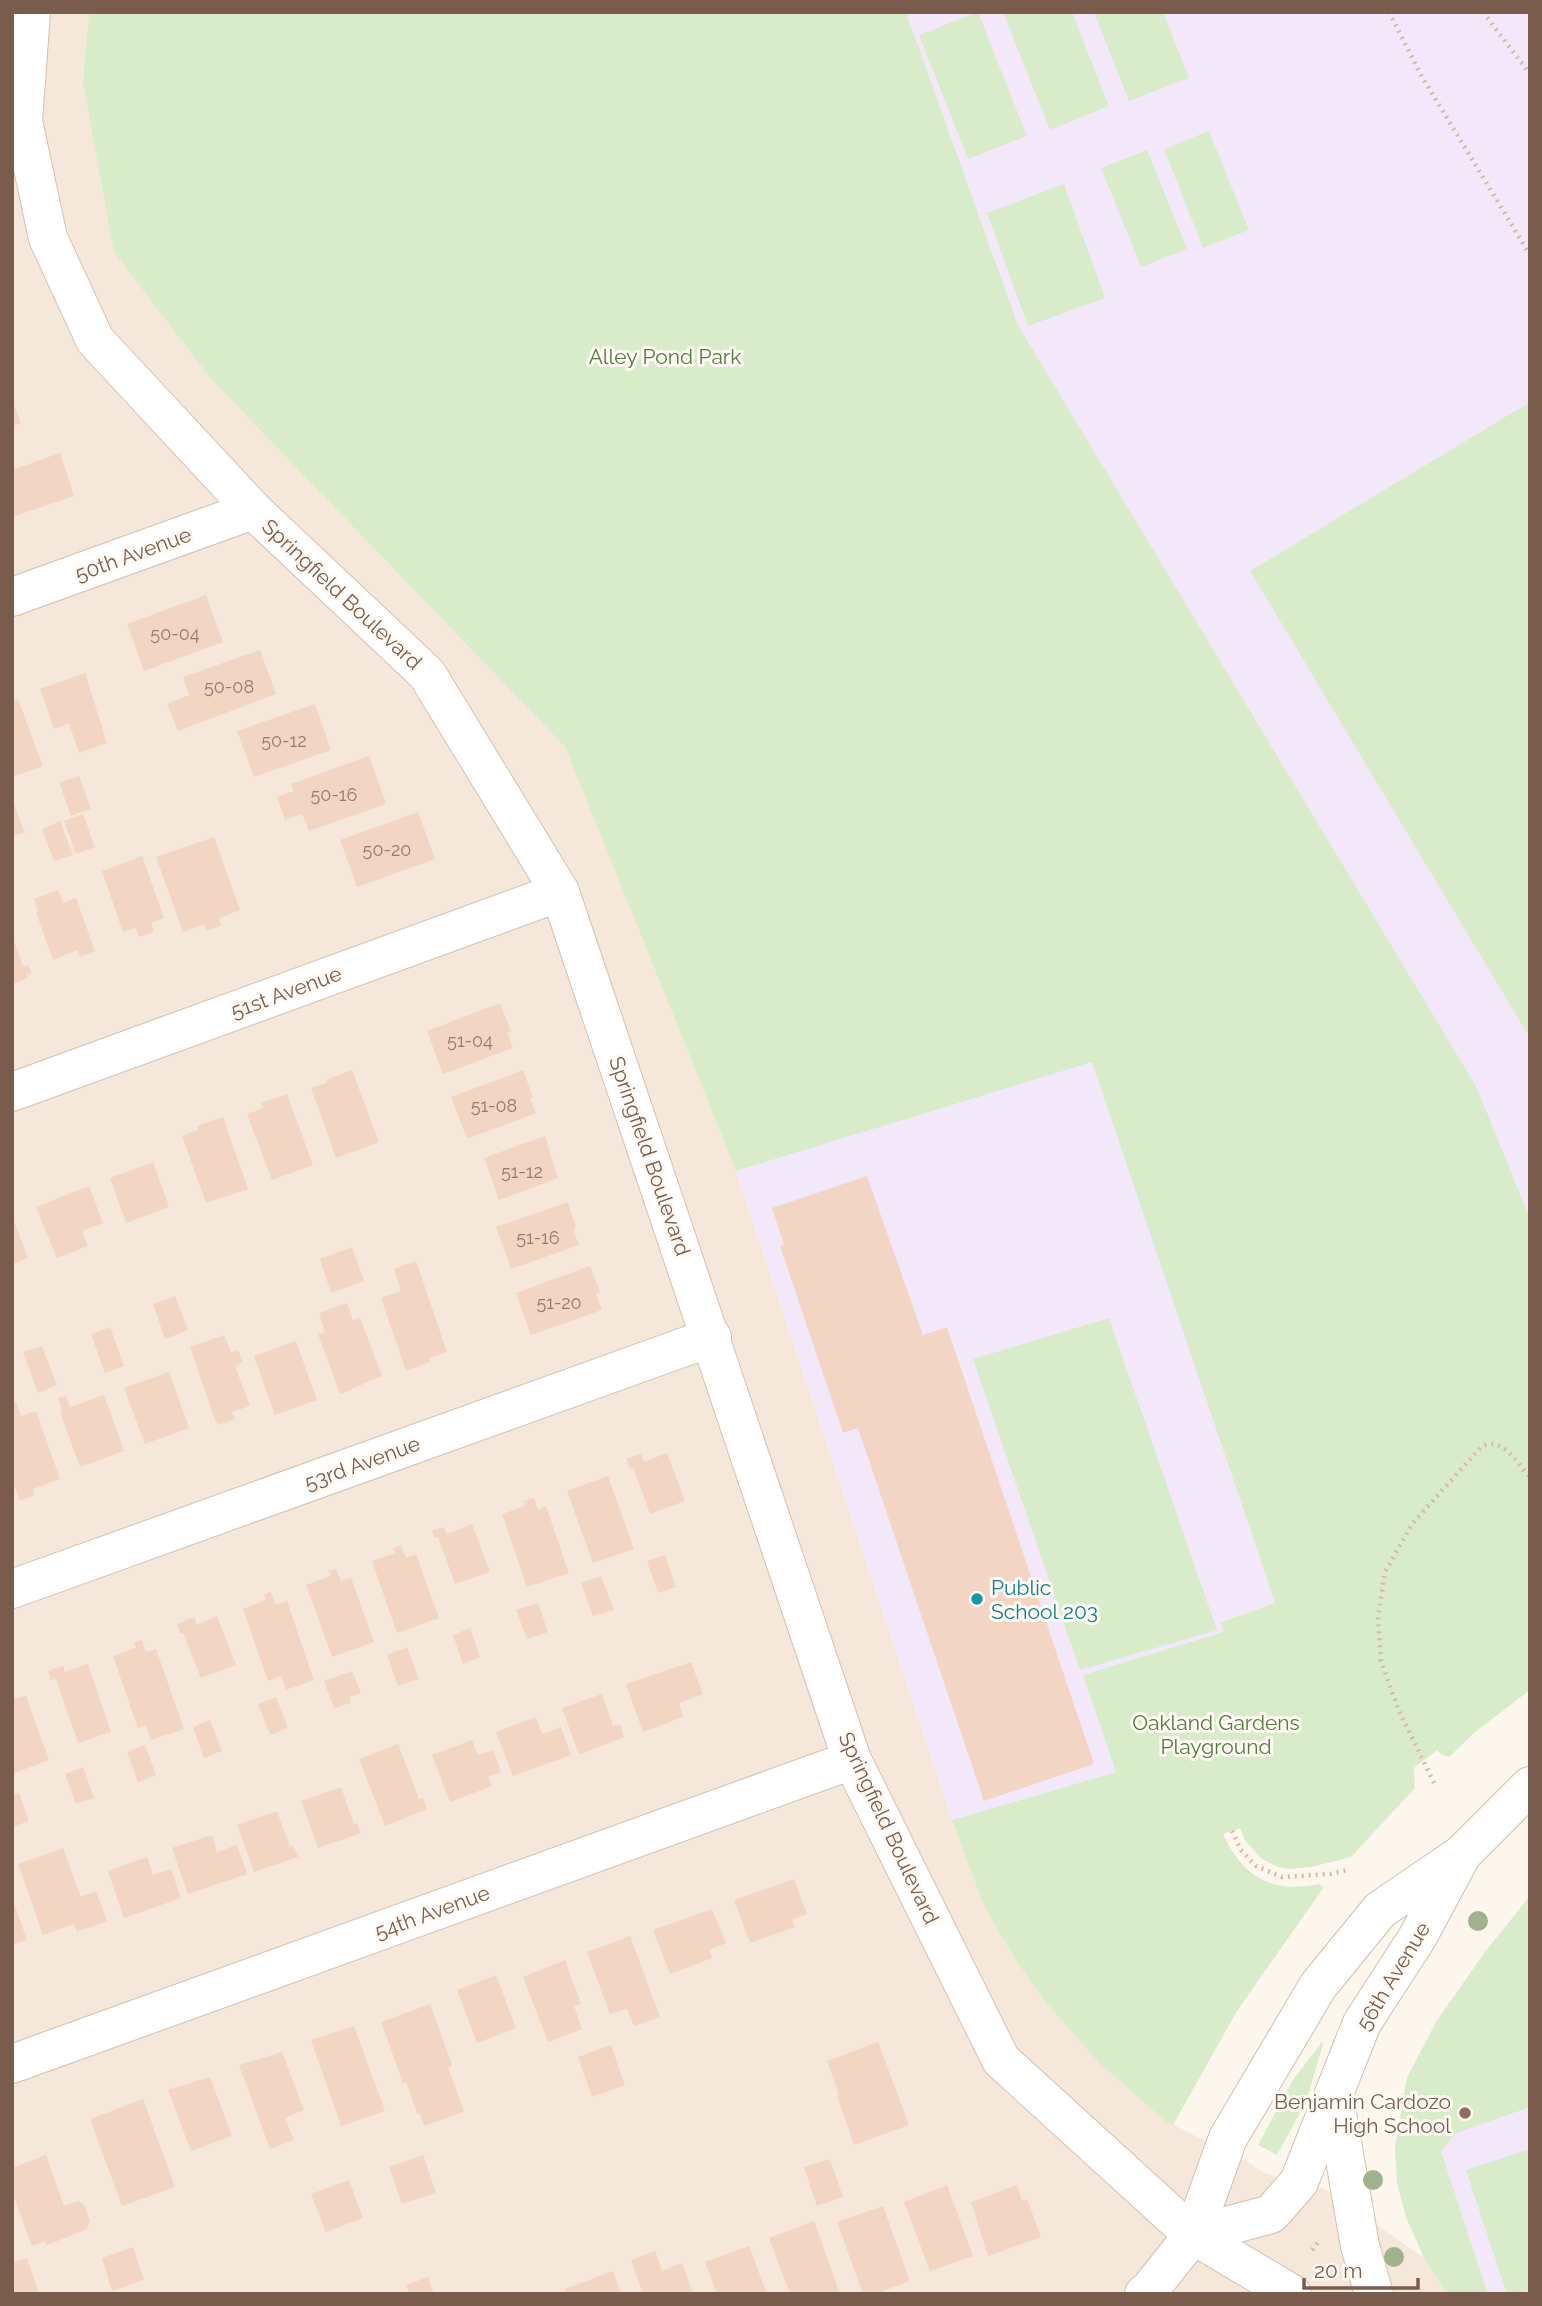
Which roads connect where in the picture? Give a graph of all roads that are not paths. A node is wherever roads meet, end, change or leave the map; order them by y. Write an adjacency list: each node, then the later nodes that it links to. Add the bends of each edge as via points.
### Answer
1 (31, 12): 2 (street, Springfield Boulevard)
2 (17, 123): 3 (street, Springfield Boulevard, via 48,238 95,340)
3 (253, 510): 4 (street, 50th Avenue); 5 (street, Springfield Boulevard, via 427,674)
4 (12, 597)
5 (561, 892): 6 (street, 51st Avenue); 7 (street, Springfield Boulevard)
6 (12, 1092)
7 (712, 1337): 8 (street, 53rd Avenue); 9 (street, Springfield Boulevard)
8 (12, 1589)
9 (852, 1760): 12 (street, 54th Avenue); 14 (street, Springfield Boulevard, via 1001,2060)
10 (1530, 1786): 11 (street, 56th Avenue)
11 (1462, 1853): 13 (street, 56th Avenue, via 1417,1938 1362,2023); 14 (street, 56th Avenue, via 1380,1910 1318,1986 1228,2138)
12 (12, 2064)
13 (1334, 2096): 14 (street, 56th Avenue, via 1299,2182 1271,2214); 17 (street, via 1360,2246)
14 (1193, 2235): 15 (street, 56th Avenue); 16 (street, Springfield Boulevard)
15 (1143, 2294)
16 (1292, 2294)
17 (1374, 2294)

